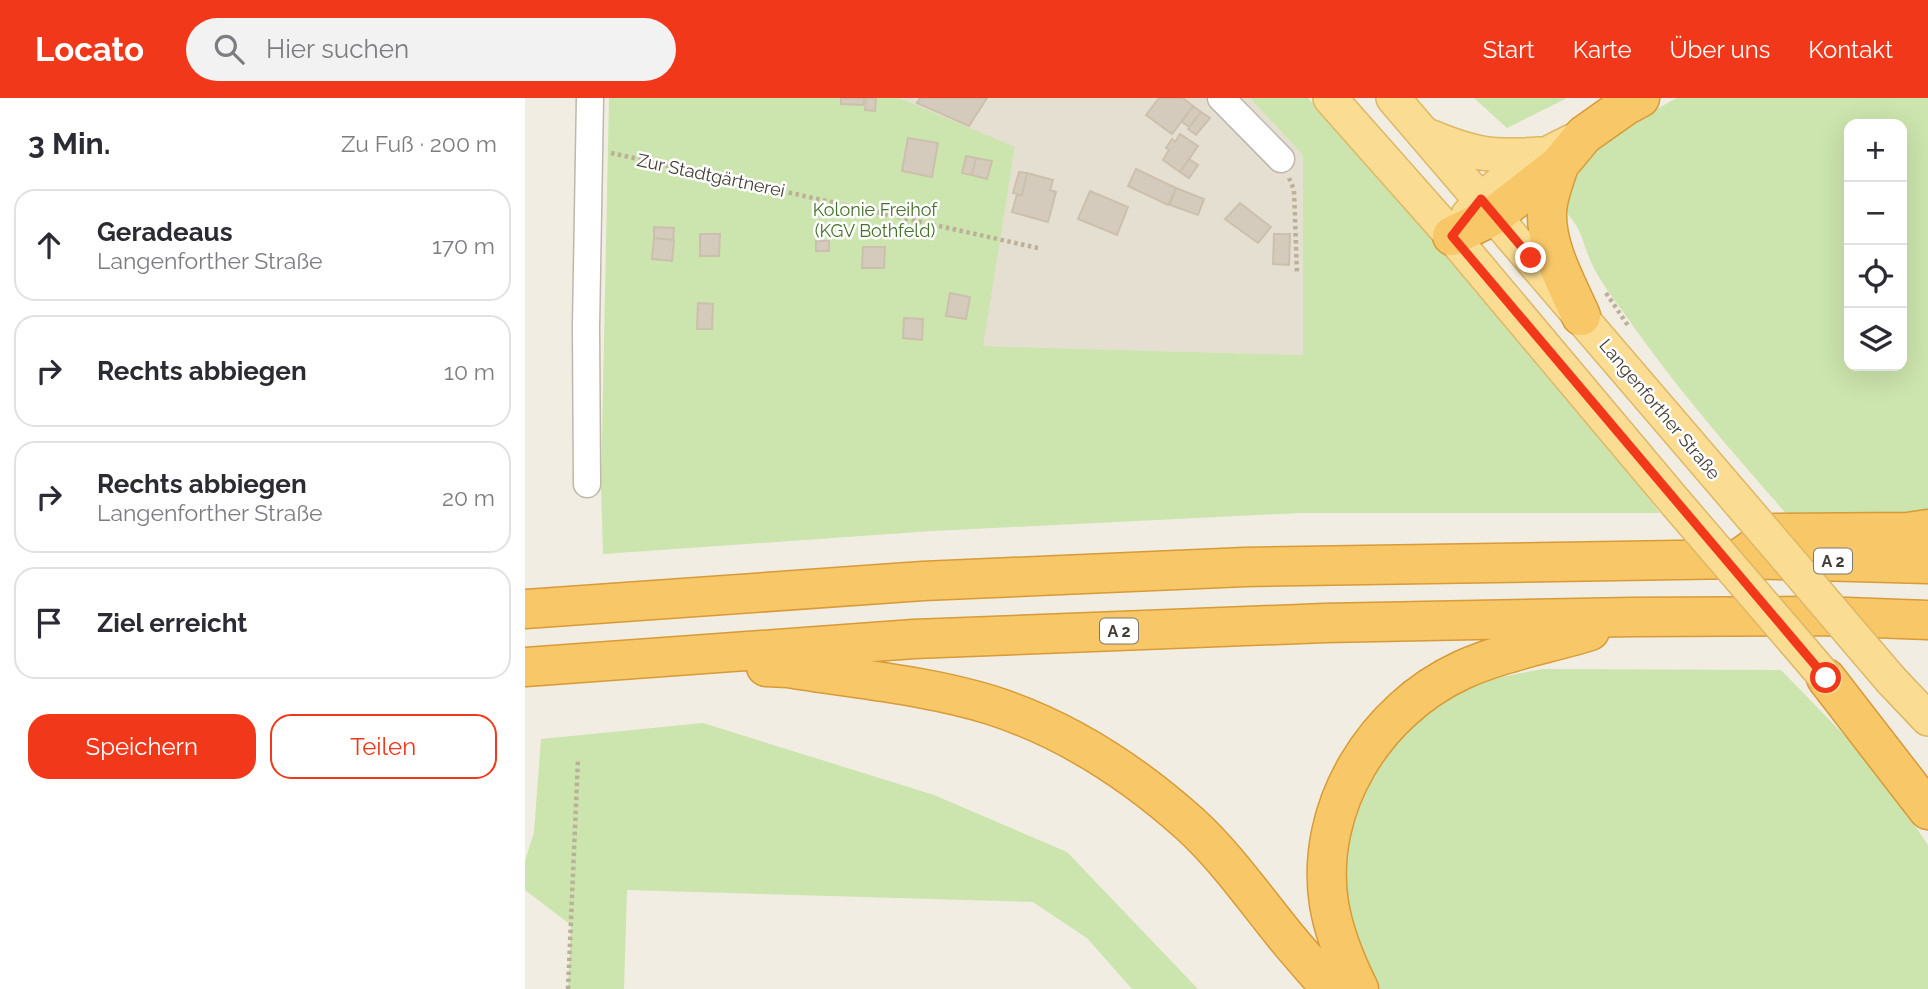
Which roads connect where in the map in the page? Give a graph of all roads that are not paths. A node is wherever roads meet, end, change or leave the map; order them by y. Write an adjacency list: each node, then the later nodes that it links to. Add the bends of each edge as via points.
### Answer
1 (590, 98): 12 (street)
2 (1221, 98): 7 (street)
3 (1330, 98): 10 (main road)
4 (1394, 98): 6 (main road, Langenforther Straße)
5 (1640, 98): 8 (highway)
6 (1426, 134): 8 (main road, via 1492,156); 9 (main road, Langenforther Straße)
7 (1281, 159)
8 (1552, 159): 9 (highway); 11 (highway, via 1548,228)
9 (1488, 207): 10 (highway); 11 (main road, Langenforther Straße)
10 (1452, 236): 21 (main road, bridge)
11 (1581, 316): 22 (main road, Langenforther Straße, bridge)
12 (587, 484)
13 (1928, 528): 14 (highway, via 1775,533)
14 (1739, 559): 15 (highway, A 2); 16 (highway, A 2, via 1218,568 923,581)
15 (1928, 564)
16 (525, 609)
17 (1632, 617): 18 (highway, A 2); 19 (highway, A 2, via 914,639); 26 (highway, via 1462,670 1390,721 1362,756 1343,791 1327,858 1329,903)
18 (1928, 620)
19 (606, 660): 20 (highway, A 2); 25 (highway, via 788,668 936,691 1043,725 1105,759 1191,825)
20 (525, 667)
21 (1826, 678): 23 (main road); 24 (highway)
22 (1928, 719)
23 (1928, 781)
24 (1928, 810)
25 (1331, 989)
26 (1359, 989)

